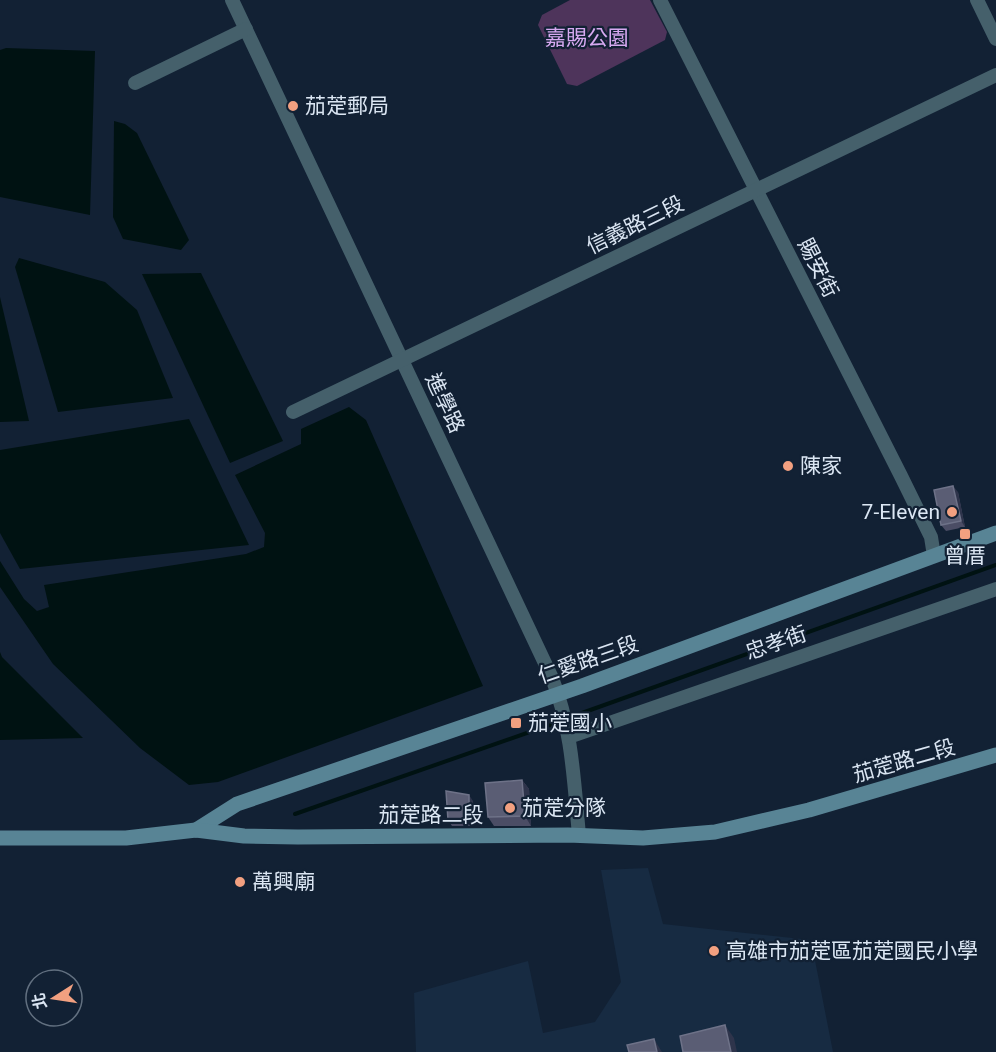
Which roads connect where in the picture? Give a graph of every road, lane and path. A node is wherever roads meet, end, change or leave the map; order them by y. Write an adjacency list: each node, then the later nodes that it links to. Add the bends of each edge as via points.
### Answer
1 (232, 0): 4 (street, 進學路)
2 (660, 0): 8 (street, 賜安街)
3 (977, 0): 5 (street)
4 (246, 29): 7 (street); 9 (street, 進學路)
5 (996, 39)
6 (996, 75): 8 (street, 信義路三段)
7 (135, 82)
8 (755, 191): 9 (street, 信義路三段); 12 (street, 賜安街, via 931,537)
9 (402, 360): 10 (street, 信義路三段); 14 (street, 進學路)
10 (293, 412)
11 (996, 533): 12 (street, 仁愛路三段)
12 (934, 556): 14 (street, 仁愛路三段)
13 (996, 589): 15 (street, 忠孝街)
14 (560, 700): 15 (street, 進學路); 17 (street, 仁愛路三段, via 237,804)
15 (568, 733): 18 (street, 進學路)
16 (996, 755): 18 (street, 茄萣路二段, via 809,810 715,832 643,838)
17 (196, 830): 18 (street, 茄萣路二段, via 244,836); 19 (street, 茄萣路二段, via 126,838)
18 (579, 836)
19 (0, 838)

